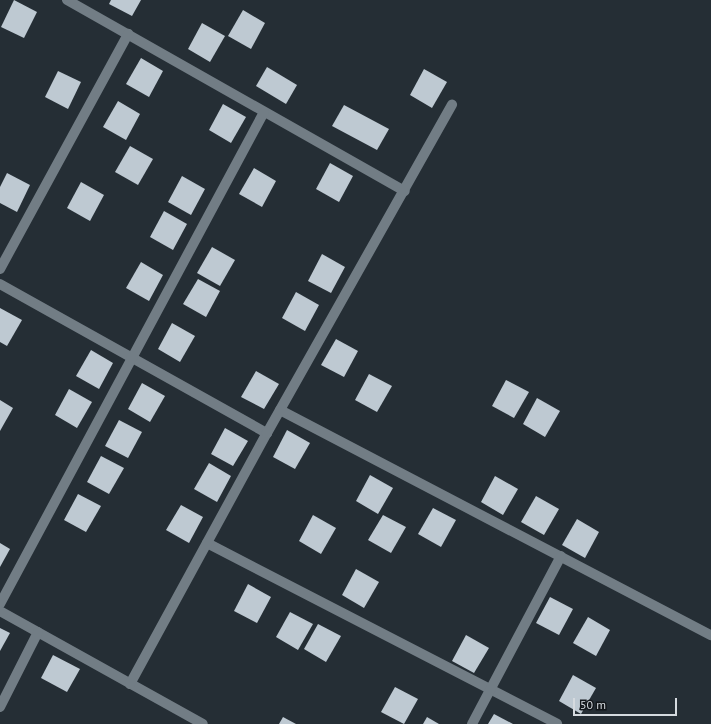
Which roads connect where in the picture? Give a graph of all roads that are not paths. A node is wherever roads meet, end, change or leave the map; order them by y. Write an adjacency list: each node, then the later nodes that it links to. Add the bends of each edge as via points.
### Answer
1 (67, 0): 2 (street)
2 (128, 34): 4 (street); 6 (street)
3 (452, 105): 5 (street)
4 (264, 112): 5 (street); 8 (street)
5 (405, 191): 9 (street)
6 (0, 269)
7 (0, 284): 8 (street)
8 (131, 358): 10 (street); 13 (street)
9 (280, 410): 10 (street); 12 (street)
10 (267, 433): 11 (street)
11 (207, 542): 17 (street); 18 (street)
12 (561, 556): 16 (street); 18 (street)
13 (0, 604)
14 (0, 611): 15 (street)
15 (38, 632): 17 (street); 19 (street)
16 (711, 635)
17 (130, 684): 20 (street)
18 (490, 689): 21 (street); 22 (street)
19 (0, 707)
20 (203, 724)
21 (472, 724)
22 (557, 724)

